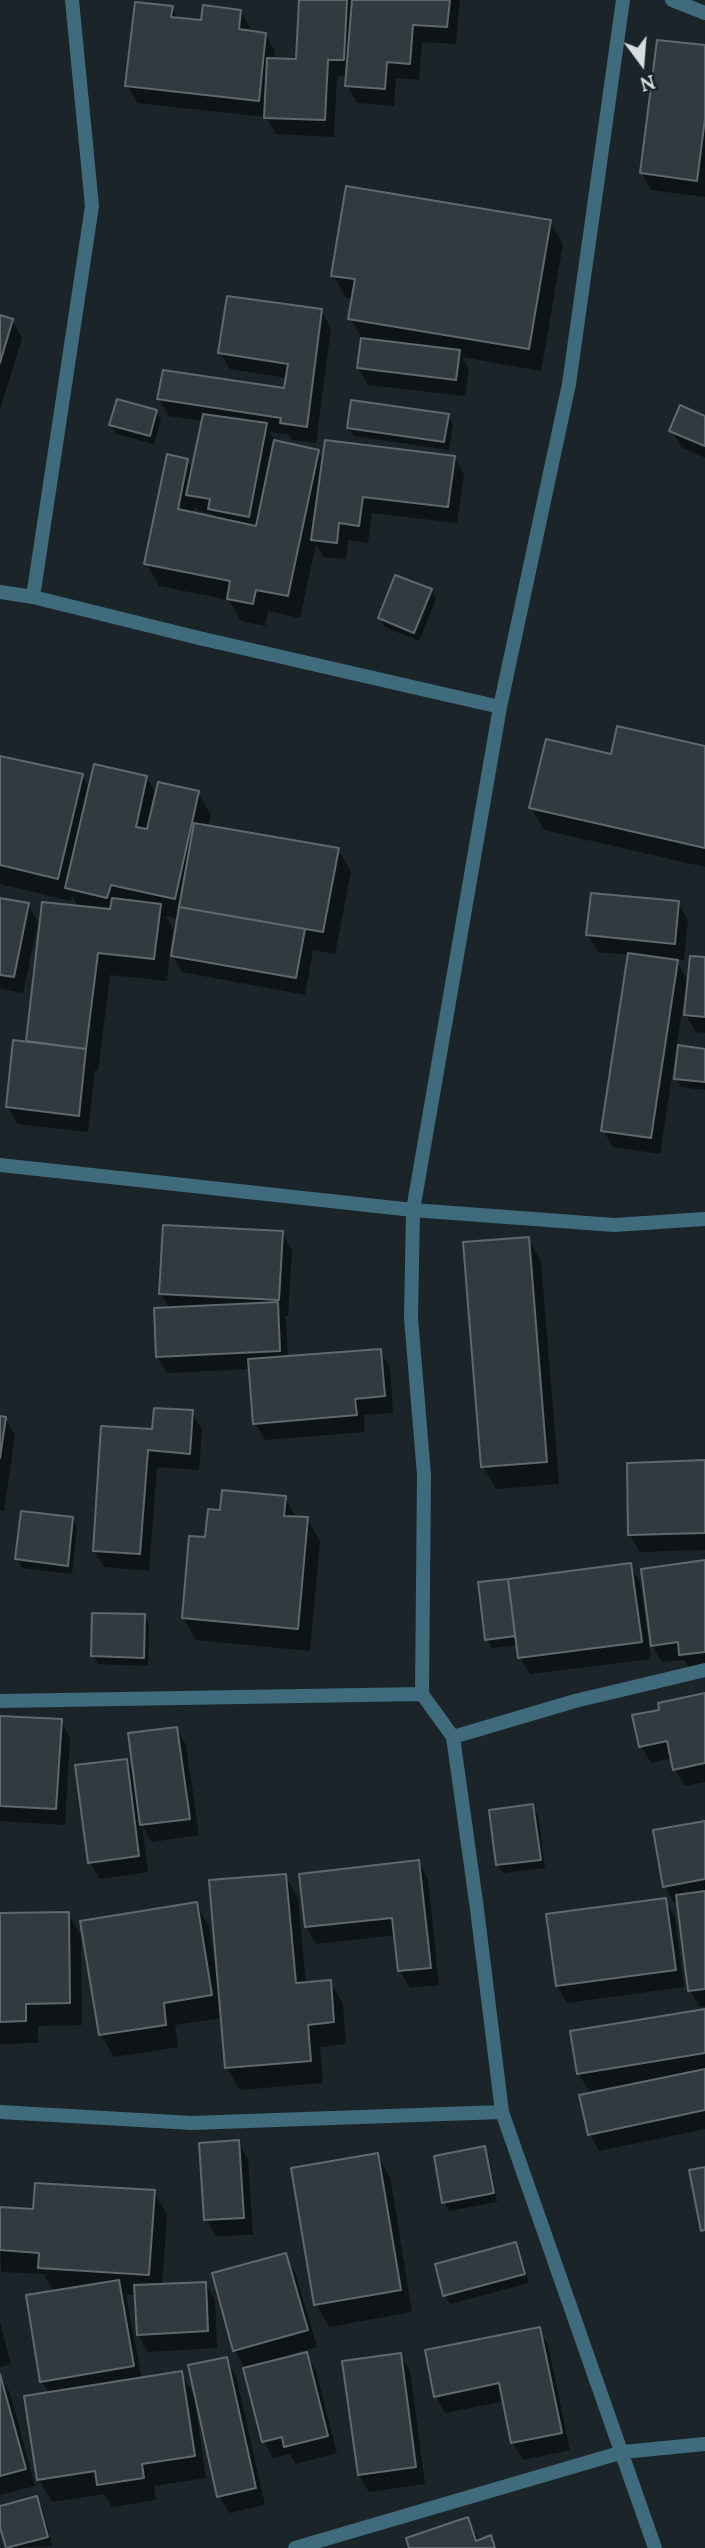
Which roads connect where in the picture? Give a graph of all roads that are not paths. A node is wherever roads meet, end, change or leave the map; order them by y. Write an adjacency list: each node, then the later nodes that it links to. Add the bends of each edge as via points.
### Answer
1 (72, 0): 6 (street, via 92,206)
2 (623, 0): 7 (street, via 569,384)
3 (672, 0): 4 (street)
4 (705, 13)
5 (0, 592): 6 (street)
6 (33, 597): 7 (street)
7 (500, 707): 9 (street)
8 (0, 1165): 9 (street)
9 (413, 1210): 10 (street, via 614,1225); 12 (street, via 411,1318 424,1475)
10 (705, 1219)
11 (705, 1670): 14 (street)
12 (422, 1693): 13 (street); 14 (street)
13 (0, 1701)
14 (453, 1737): 16 (street)
15 (0, 2112): 16 (street, via 192,2123)
16 (502, 2112): 18 (street)
17 (705, 2444): 18 (street)
18 (623, 2452): 19 (street); 20 (street)
19 (295, 2548)
20 (655, 2548)

